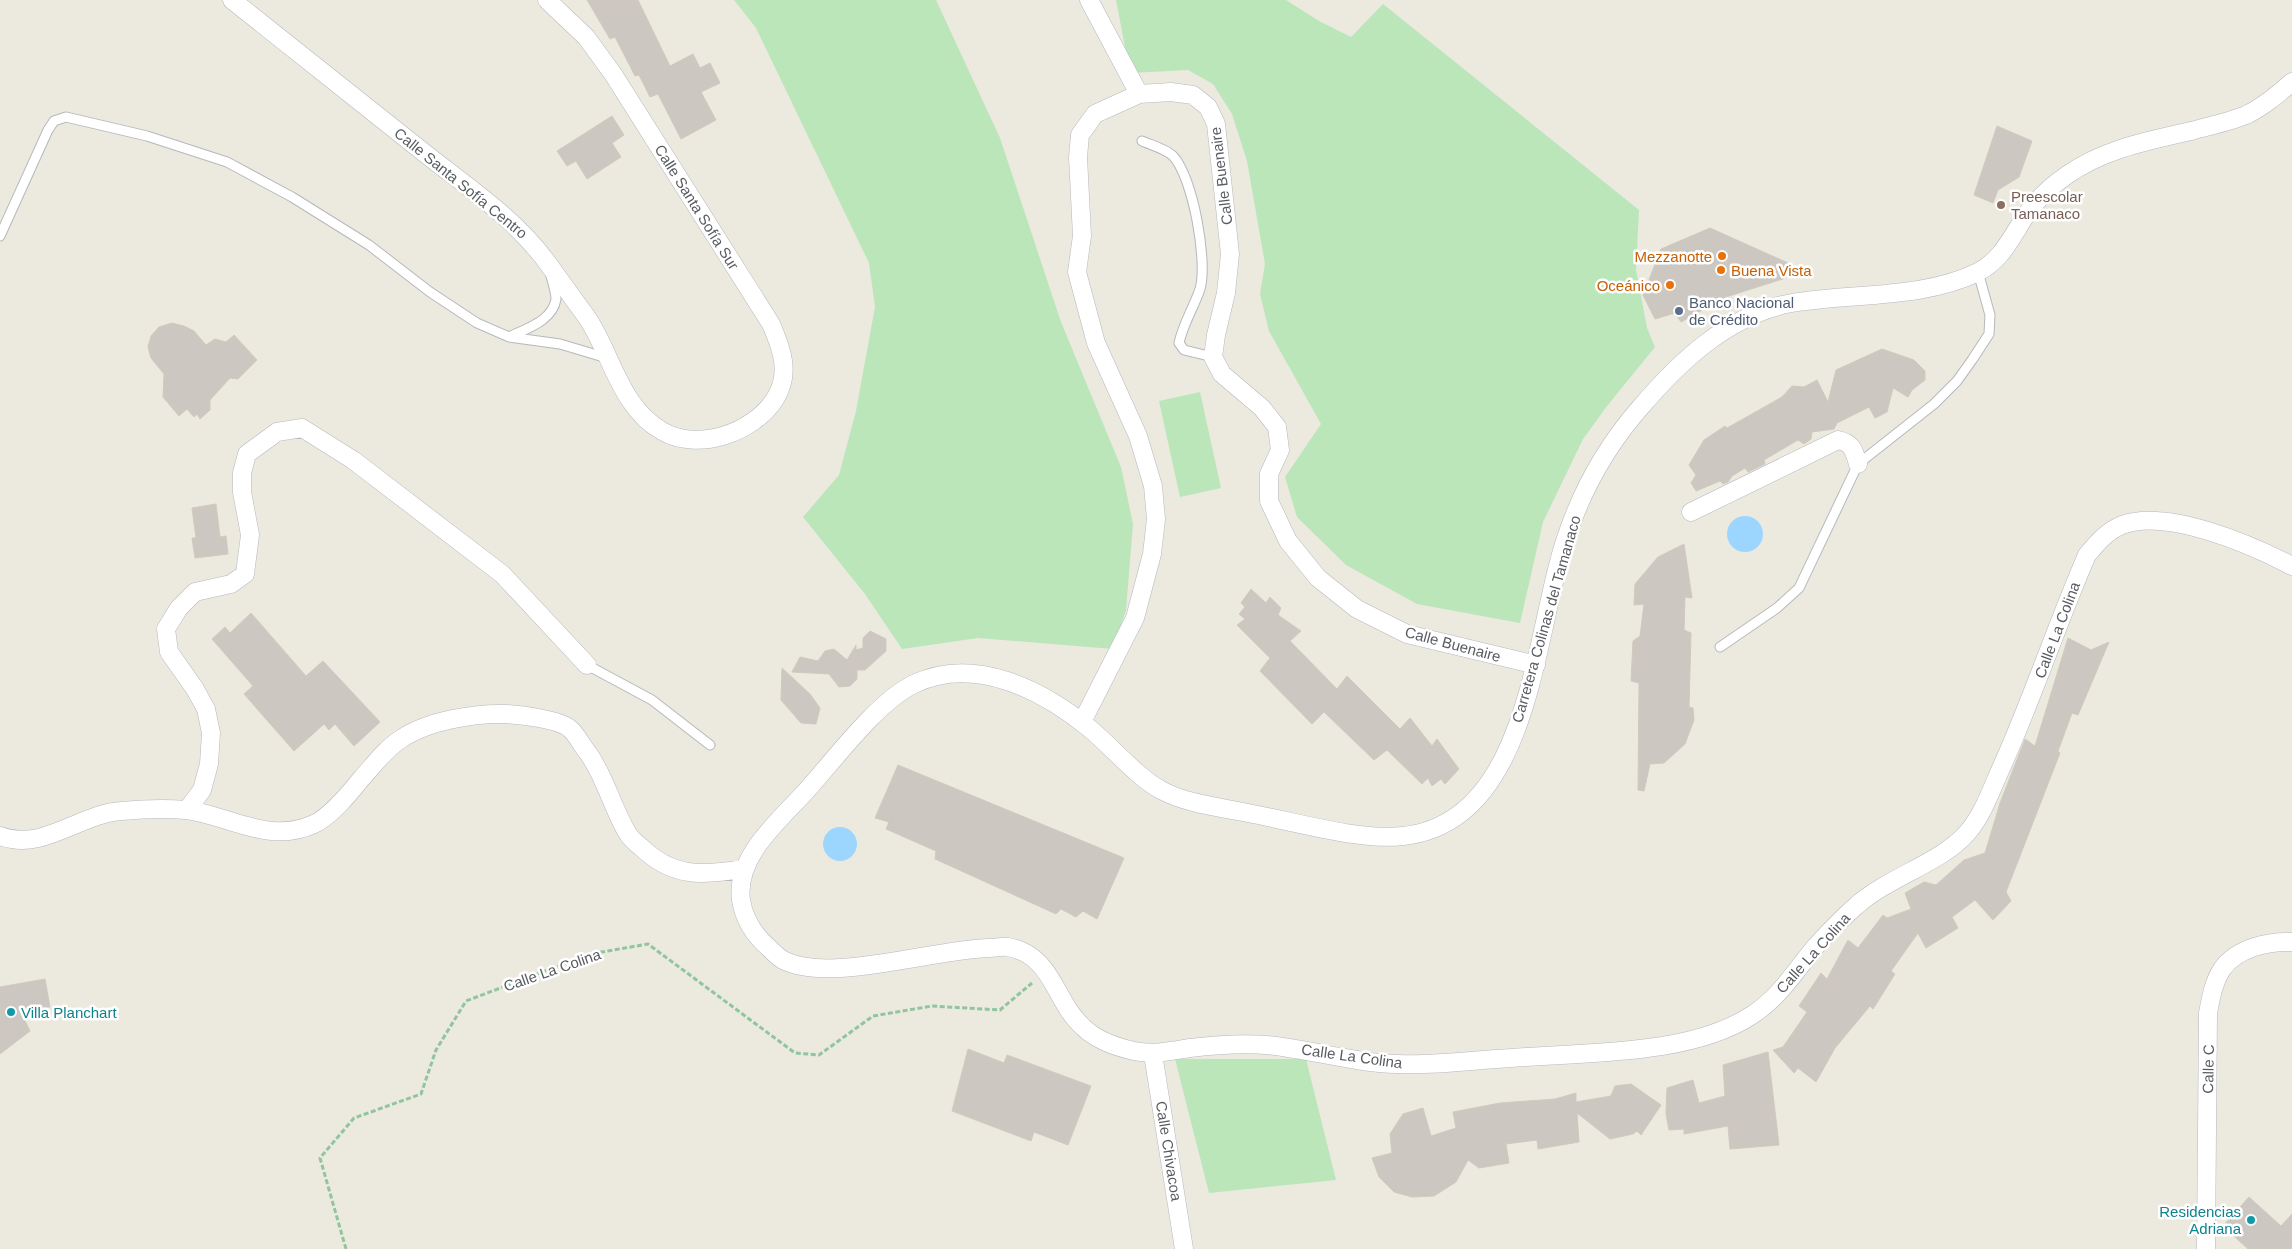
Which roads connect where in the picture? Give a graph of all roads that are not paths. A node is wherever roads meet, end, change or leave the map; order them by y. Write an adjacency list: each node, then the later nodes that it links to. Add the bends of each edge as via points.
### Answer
1 (232, 0): 8 (street, Calle Santa Sofía Centro, via 521,230)
2 (547, 0): 13 (street, Calle Santa Sofía Sur, via 586,37 614,74 774,331 785,364 783,382 770,406)
3 (1089, 0): 5 (street)
4 (2292, 82): 9 (street, Carretera Colinas del Tamanaco, via 2245,115 2136,144 2075,169 2031,207 1997,259)
5 (1139, 94): 11 (street, Calle Buenaire, via 1171,92 1193,95 1208,107 1216,124 1230,254); 20 (street, Calle Buenaire, via 1095,114 1080,135 1082,236 1077,272 1096,343 1138,436 1153,486 1156,519 1152,554 1135,618)
6 (1142, 141): 11 (lane, via 1171,154 1180,164 1189,189 1201,243 1200,287 1179,343 1184,350)
7 (0, 236): 10 (lane, via 48,130 54,121 66,117 147,136 227,162 369,244 430,292 478,323)
8 (550, 266): 10 (lane, via 556,299 550,313 539,323); 12 (street, Calle Santa Sofía Centro, via 588,320)
9 (1978, 272): 14 (lane, via 1990,315 1989,334 1957,381 1934,404); 19 (street, Carretera Colinas del Tamanaco, via 1908,291 1777,306 1742,320 1710,340 1637,411 1607,449 1583,492 1564,543)
10 (509, 337): 12 (lane, via 560,344)
11 (1213, 356): 19 (street, Calle Buenaire, via 1222,374 1262,408 1277,427 1280,450 1269,474 1268,501 1288,541 1318,578 1358,609 1407,634)
12 (608, 358): 13 (street, Calle Santa Sofía Centro, via 630,401 651,424 675,438 705,440 733,432)
13 (746, 424)
14 (1858, 464): 15 (street, via 1853,448 1838,440); 17 (lane, via 1799,588 1777,608)
15 (1691, 512)
16 (2292, 566): 26 (street, Calle La Colina, via 2234,540 2176,523 2122,525 2100,538 2087,555 2025,714 1970,830 1948,850 1874,890 1847,914 1783,988 1754,1014 1723,1030 1669,1046 1398,1065 1252,1044)
17 (1720, 647)
18 (587, 665): 21 (lane, via 652,700); 22 (street, via 502,574 353,460 302,428 277,432 247,454 242,473 250,535 245,574 231,584 195,592 179,608 166,630 169,652 206,709 211,733 209,764 202,790)
19 (1536, 665): 20 (street, Carretera Colinas del Tamanaco, via 1510,745 1478,801 1429,831 1396,838 1201,803 1162,791)
20 (1082, 722): 24 (street, Carretera Colinas del Tamanaco, via 1009,681 982,674 943,676 913,684 870,720 771,830)
21 (710, 745)
22 (187, 810): 23 (street, via 118,811 84,820 35,840 14,841); 24 (street, via 249,828 281,832 300,830 316,823 335,807 401,738 435,724 468,716 504,714 537,717 570,728 599,768 629,836 651,857 677,871 716,873)
23 (0, 836)
24 (742, 870): 26 (street, via 742,905 755,936 781,959 828,970 971,948 1008,947 1030,955 1048,969 1060,995 1085,1030 1127,1050)
25 (2292, 942): 28 (street, Calle C, via 2258,945 2238,956 2223,968 2213,989 2208,1014)
26 (1153, 1054): 27 (street, Calle Chivacoa)
27 (1184, 1249)
28 (2206, 1249)

